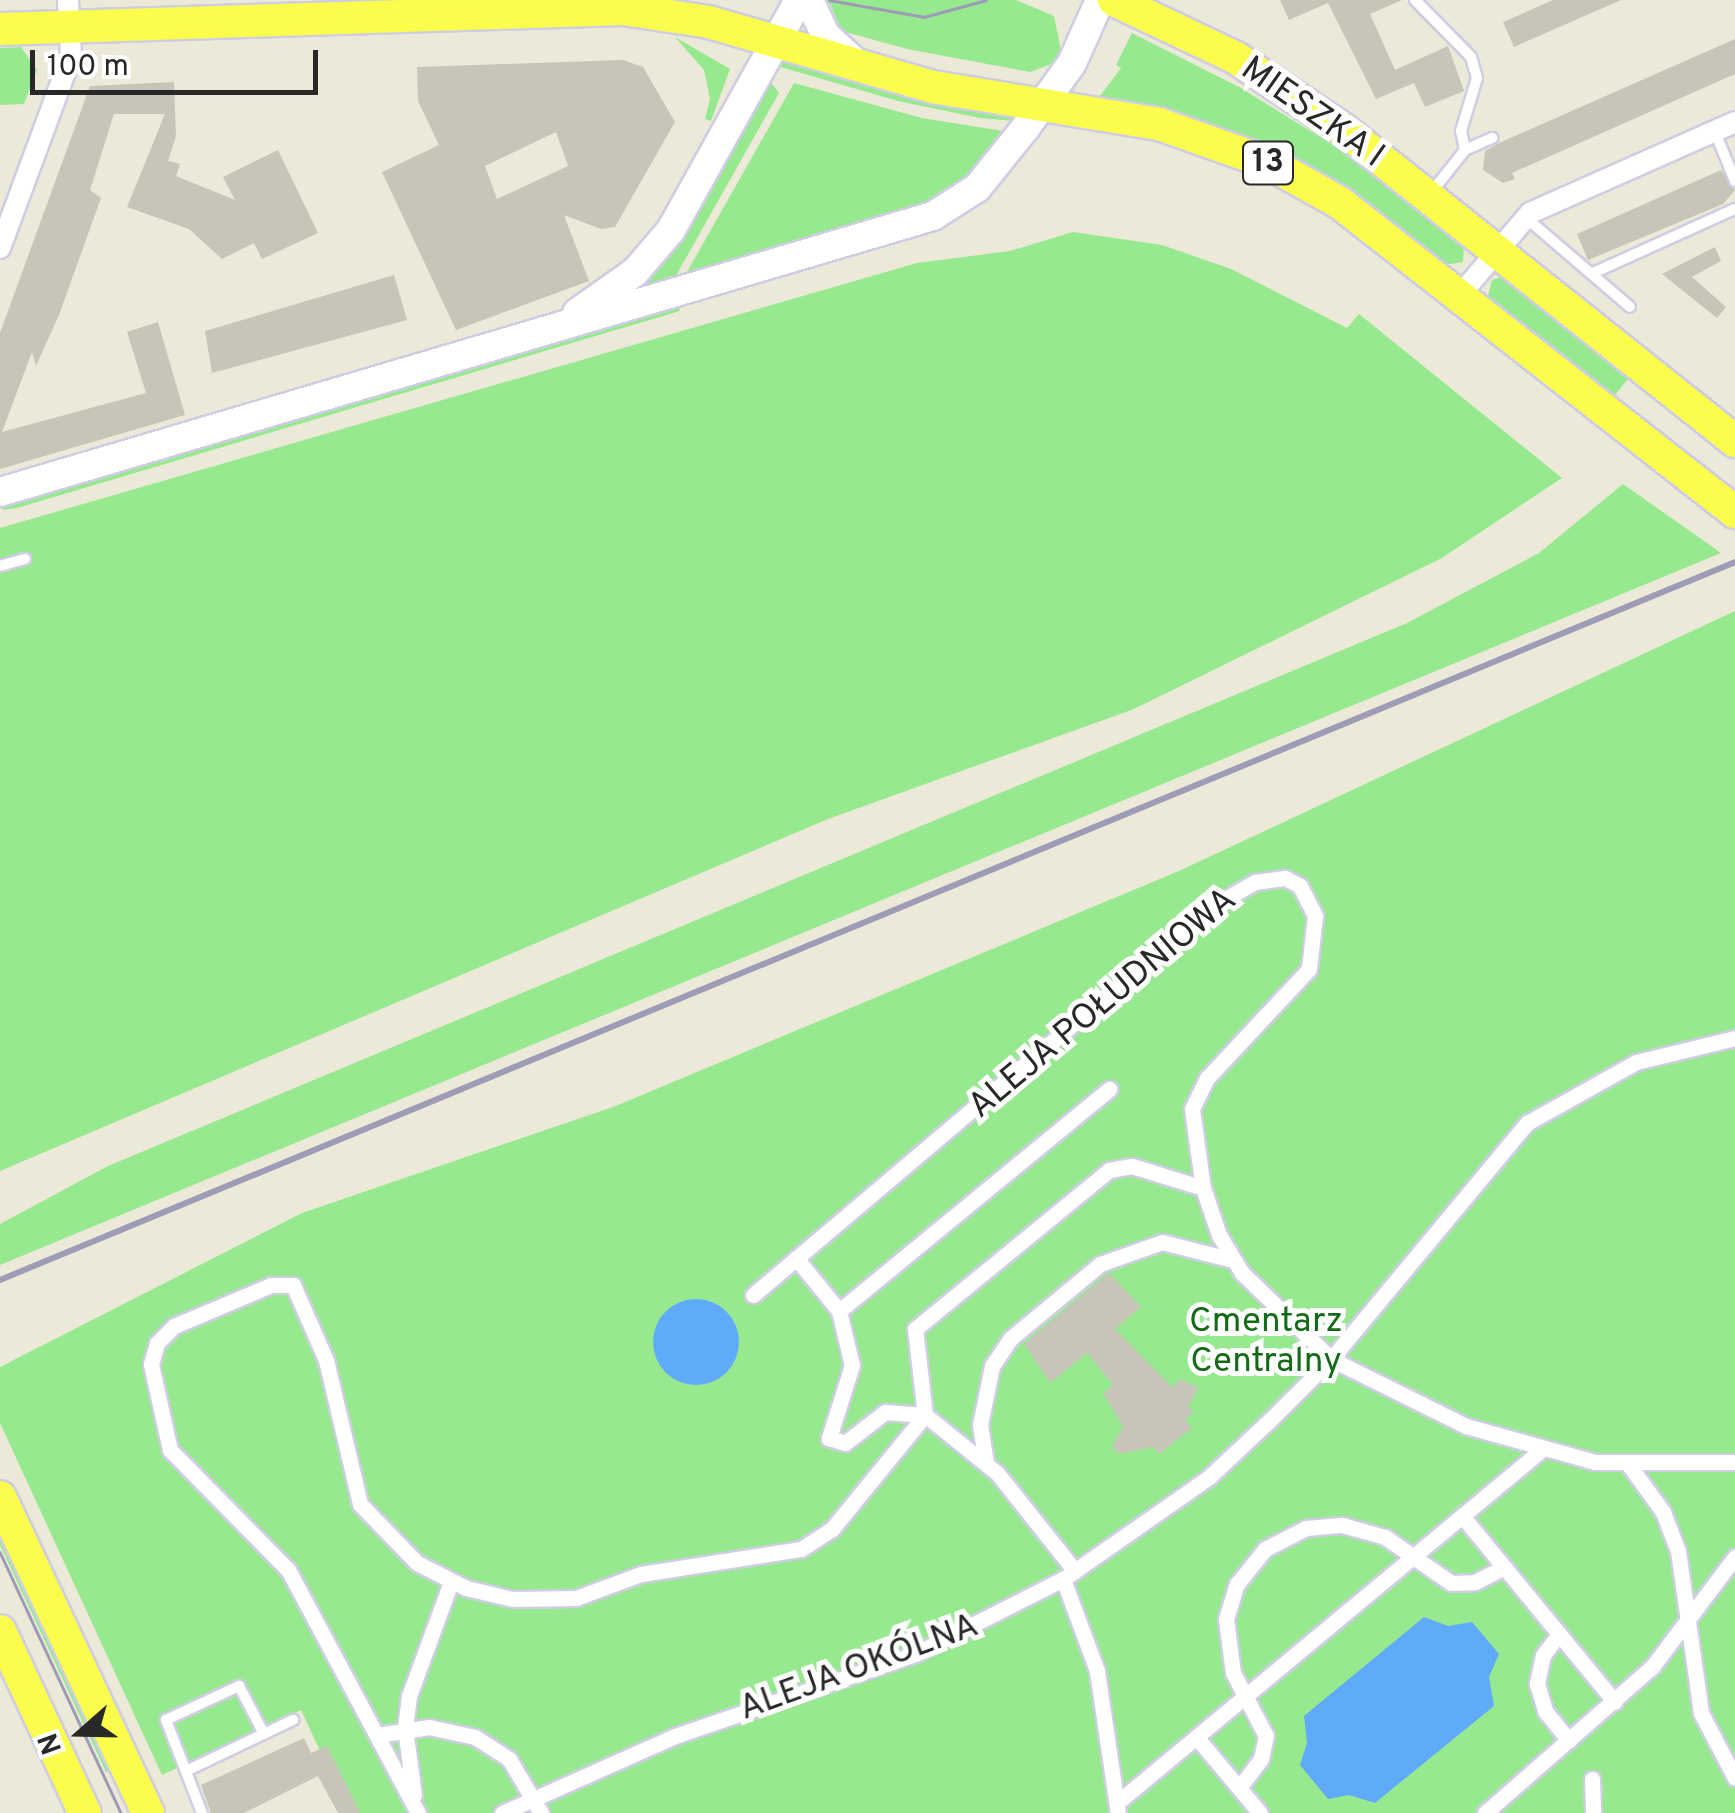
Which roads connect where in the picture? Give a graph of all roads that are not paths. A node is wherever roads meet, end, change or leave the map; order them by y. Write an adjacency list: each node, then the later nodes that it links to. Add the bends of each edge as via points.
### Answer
1 (799, 0): 10 (street)
2 (809, 0): 11 (street, via 832,44)
3 (1100, 0): 12 (street)
4 (1114, 0): 9 (main road, MIESZKA I / 13)
5 (1160, 0): 9 (street)
6 (1415, 0): 16 (lane, via 1476,66 1476,90 1461,131)
7 (69, 13): 8 (main road, 13); 10 (main road, 13, via 584,6 694,18); 21 (street, via 70,56)
8 (0, 29)
9 (1198, 38): 18 (main road, MIESZKA I / 13, via 1312,107)
10 (776, 41): 11 (main road, 13); 26 (street, via 658,247 613,290)
11 (879, 74): 12 (main road, 13)
12 (1044, 104): 24 (main road, MIESZKA I / 13, via 1159,124 1269,163 1352,211); 26 (street, via 978,188 944,210)
13 (1735, 122): 14 (street)
14 (1714, 131): 17 (lane); 20 (street)
15 (1492, 138): 16 (lane)
16 (1465, 150): 18 (lane)
17 (1735, 181)
18 (1428, 196): 22 (main road, MIESZKA I / 13)
19 (1735, 208): 23 (lane)
20 (1525, 216): 22 (street); 23 (lane)
21 (0, 248)
22 (1496, 250): 24 (street); 27 (main road, MIESZKA I / 13)
23 (1593, 273): 25 (lane)
24 (1460, 294): 29 (main road, MIESZKA I / 13)
25 (1630, 307)
26 (535, 334): 28 (street)
27 (1732, 439)
28 (0, 492)
29 (1735, 512)
30 (24, 559): 31 (lane)
31 (0, 566)
32 (1735, 1038): 39 (street, ALEJA OKÓLNA, via 1636,1062 1526,1123)
33 (1109, 1089): 38 (street)
34 (1203, 1188): 35 (street, ALEJA POŁUDNIOWA, via 1192,1132 1196,1099 1216,1068 1298,986 1315,949 1311,904 1285,878 1255,882 1211,907); 36 (street, ALEJA POŁUDNIOWA); 40 (street, via 1132,1166 1109,1170 914,1328)
35 (796, 1258): 37 (street); 38 (street)
36 (1233, 1260): 39 (street, ALEJA POŁUDNIOWA); 42 (street, via 1162,1242 1100,1264 1010,1338 992,1366 980,1425)
37 (753, 1295)
38 (839, 1311): 40 (street, via 852,1365 829,1438 845,1443 885,1412)
39 (1331, 1359): 41 (street, ALEJA POŁUDNIOWA, via 1440,1416); 50 (street, ALEJA OKÓLNA, via 1209,1477)
40 (925, 1415): 42 (street); 51 (street, via 832,1528 801,1548 640,1574 559,1601 501,1598)
41 (1540, 1451): 44 (street, ALEJA POŁUDNIOWA); 46 (street)
42 (986, 1462): 50 (street)
43 (1735, 1462): 44 (street, ALEJA POŁUDNIOWA)
44 (1629, 1465): 52 (street, via 1671,1528 1684,1573)
45 (0, 1497): 70 (main road)
46 (1463, 1517): 48 (street); 49 (street)
47 (1735, 1557): 52 (street)
48 (1413, 1558): 49 (street, via 1434,1576 1459,1584); 55 (street); 55 (street, via 1385,1537 1342,1524 1297,1531 1265,1549 1237,1584 1226,1619 1228,1655)
49 (1504, 1567): 54 (street)
50 (1069, 1575): 67 (street, ALEJA OKÓLNA, via 915,1654 675,1736); 68 (street, via 1096,1670)
51 (451, 1582): 58 (street, via 420,1650); 60 (street, via 403,1554 360,1504 326,1360 293,1285 271,1286 206,1311 162,1337 151,1374 170,1450 288,1570)
52 (1686, 1629): 56 (street); 64 (street, via 1703,1720)
53 (0, 1632): 69 (main road)
54 (1559, 1634): 56 (street); 62 (street, via 1543,1656 1537,1684)
55 (1246, 1698): 61 (street); 66 (street, via 1266,1744)
56 (1615, 1702): 62 (street)
57 (293, 1720): 59 (lane)
58 (405, 1728): 60 (street); 67 (street, via 460,1731 485,1742 510,1759); 72 (street)
59 (264, 1734): 63 (lane); 63 (lane, via 239,1686 170,1716 166,1726)
60 (377, 1735): 72 (street)
61 (1197, 1738): 66 (street); 68 (street)
62 (1569, 1749): 75 (street)
63 (186, 1771): 71 (lane)
64 (1735, 1778)
65 (1592, 1779): 76 (street)
66 (1239, 1788): 74 (street)
67 (538, 1805): 73 (street, ALEJA OKÓLNA)
68 (1118, 1808)
69 (85, 1813)
70 (148, 1813)
71 (202, 1813)
72 (418, 1813)
73 (502, 1813)
74 (1260, 1813)
75 (1485, 1813)
76 (1593, 1813)

